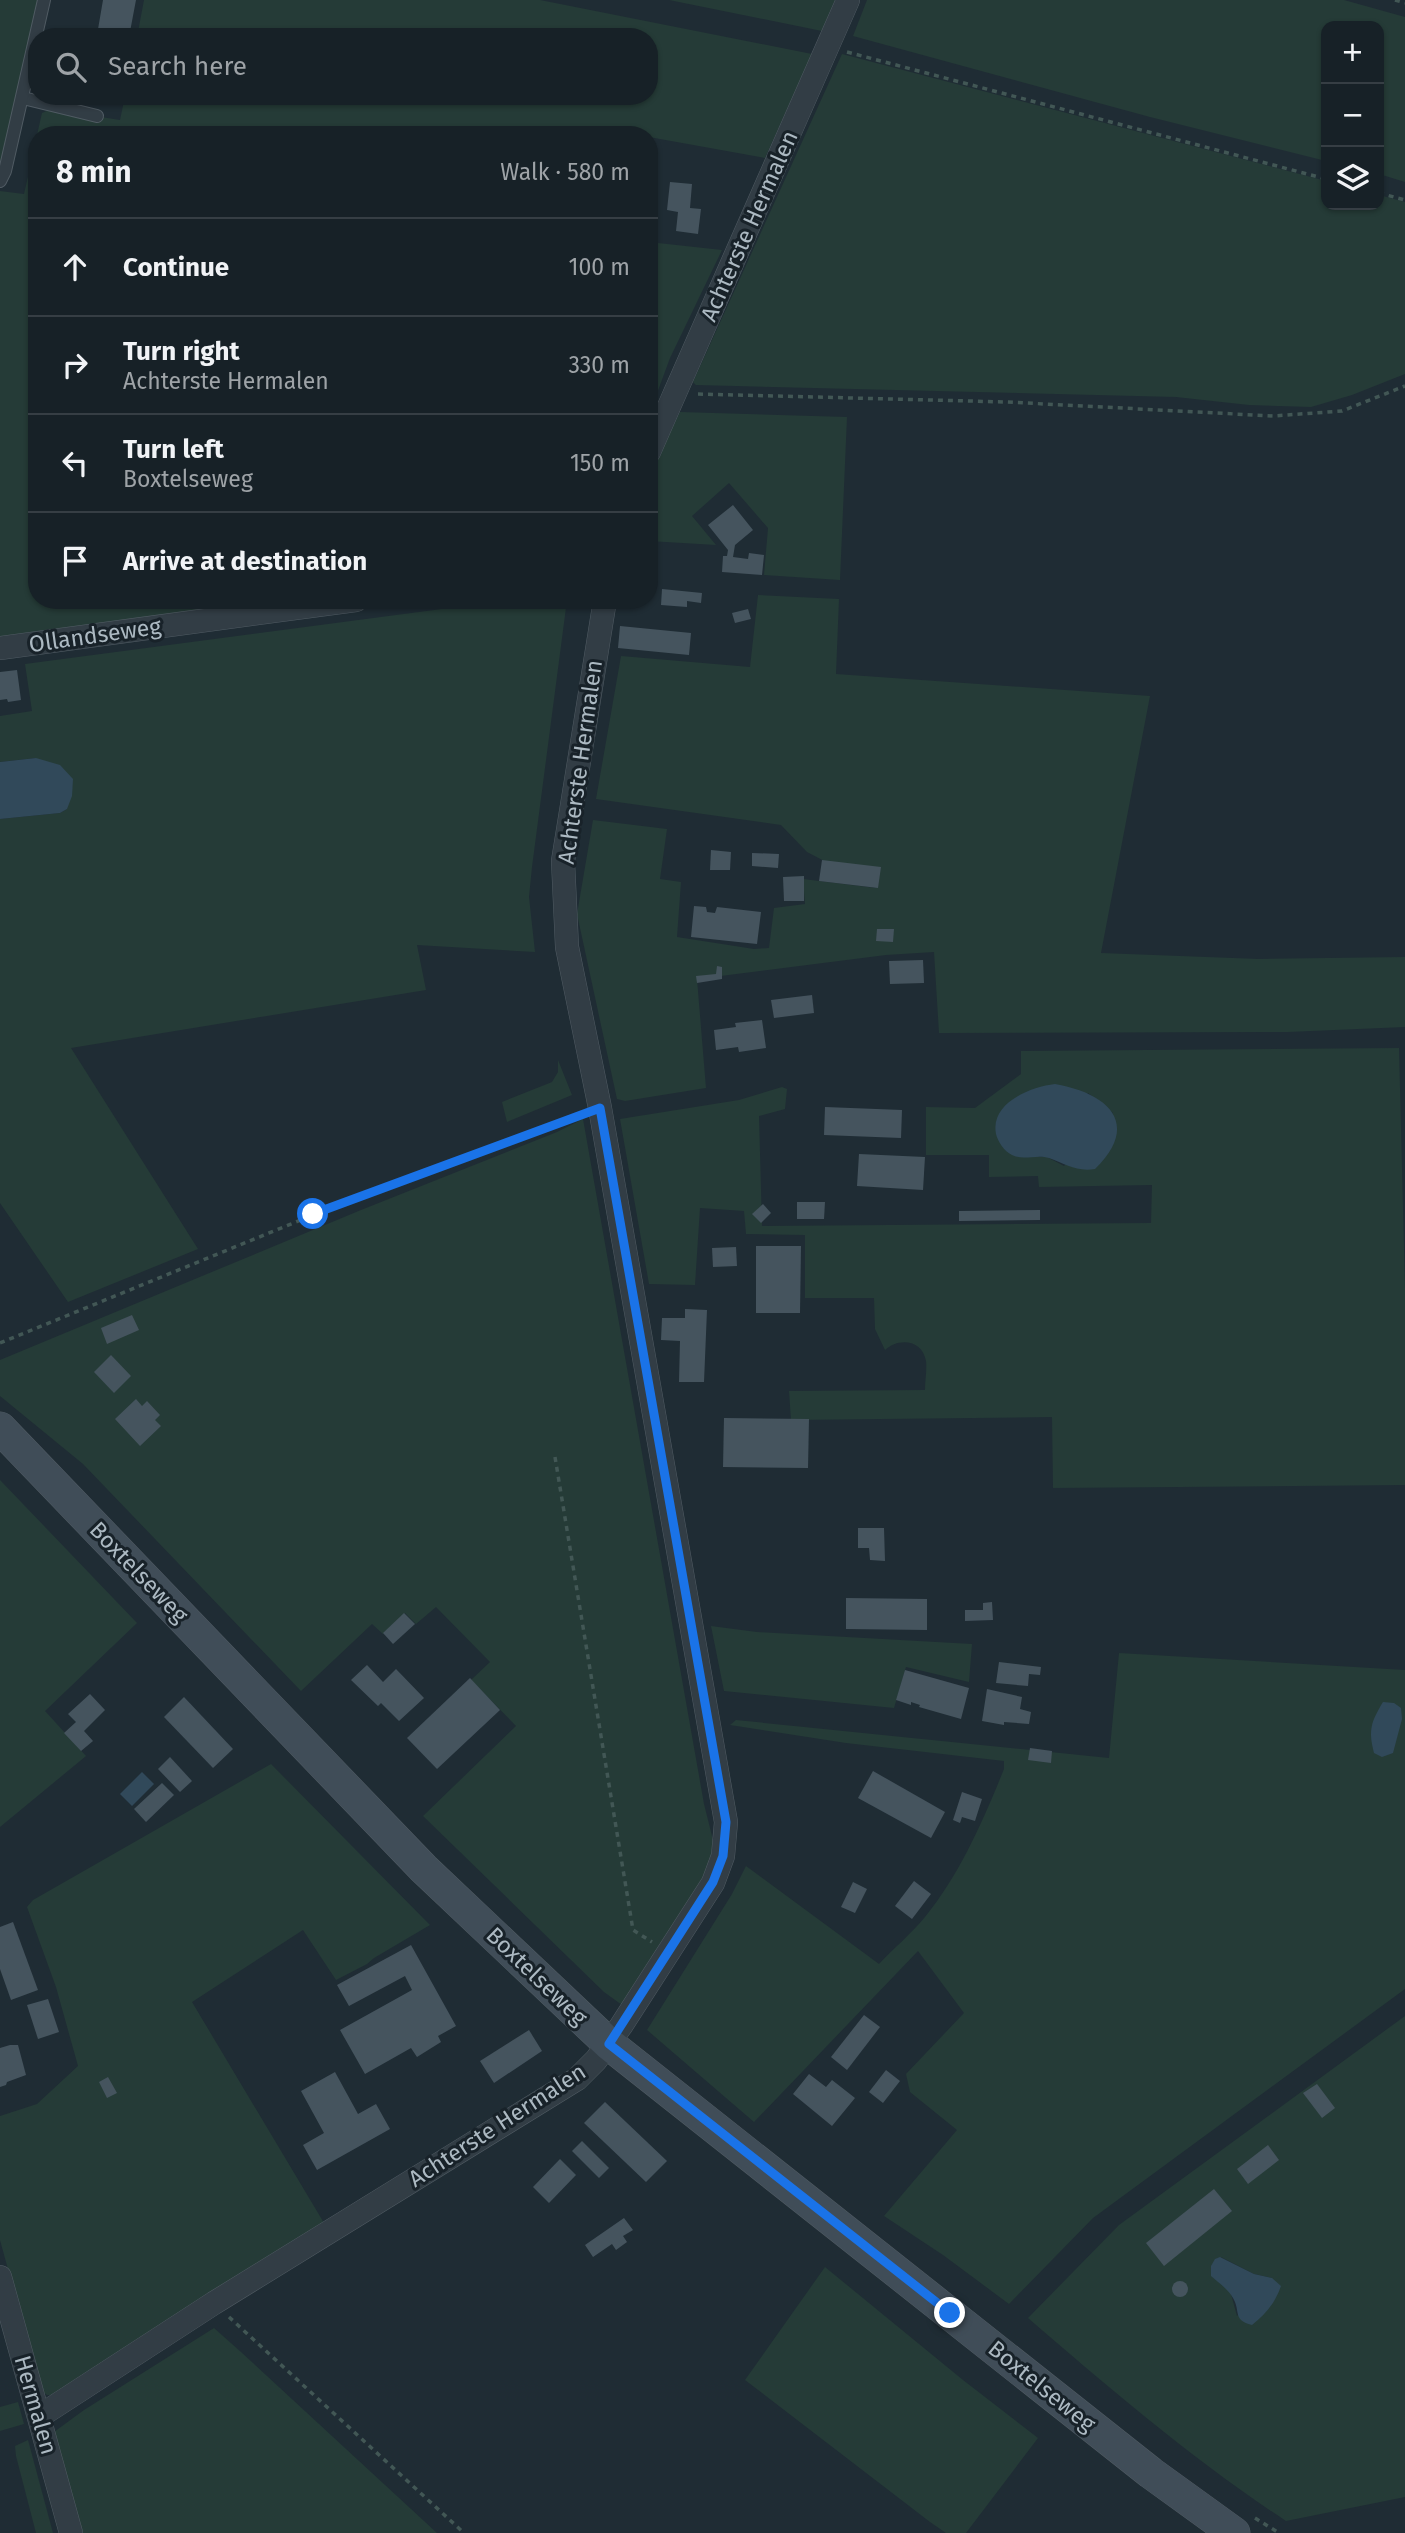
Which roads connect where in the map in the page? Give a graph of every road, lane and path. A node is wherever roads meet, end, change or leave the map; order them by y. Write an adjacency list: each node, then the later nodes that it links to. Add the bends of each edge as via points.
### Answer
1 (44, 0): 5 (lane)
2 (848, 0): 6 (street, Achterste Hermalen)
3 (1395, 0): 4 (path)
4 (1405, 3)
5 (38, 28)
6 (828, 47): 12 (path); 17 (street, Achterste Hermalen)
7 (28, 75): 8 (lane)
8 (23, 98): 9 (lane); 13 (lane)
9 (28, 99)
10 (52, 105): 11 (lane)
11 (97, 116)
12 (1321, 178)
13 (0, 181)
14 (1384, 194): 15 (path)
15 (1405, 200)
16 (1405, 386): 17 (path, via 1342,411 1273,416 1007,402)
17 (674, 394): 18 (street, Achterste Hermalen)
18 (658, 431)
19 (289, 609): 21 (street, Ollandseweg)
20 (603, 609): 22 (street, Achterste Hermalen, via 564,861 567,947)
21 (0, 648)
22 (600, 1108): 23 (path, via 313,1214); 26 (street, Achterste Hermalen, via 726,1822 723,1856 713,1882)
23 (0, 1343)
24 (0, 1428): 27 (main road, Boxtelseweg, via 424,1869)
25 (555, 1457): 26 (path, via 633,1930)
26 (668, 1953): 27 (street, Achterste Hermalen)
27 (609, 2044): 29 (street, Achterste Hermalen, via 577,2078); 33 (main road, Boxtelseweg, via 1151,2473)
28 (0, 2277): 30 (street, Hermalen)
29 (214, 2303): 30 (street, Achterste Hermalen); 32 (path)
30 (40, 2416): 31 (street, Hermalen)
31 (71, 2533)
32 (464, 2533)
33 (1234, 2533)

